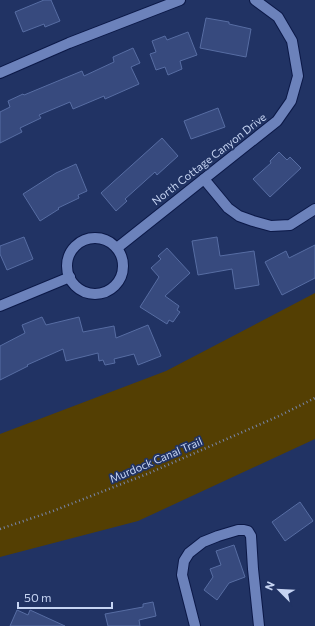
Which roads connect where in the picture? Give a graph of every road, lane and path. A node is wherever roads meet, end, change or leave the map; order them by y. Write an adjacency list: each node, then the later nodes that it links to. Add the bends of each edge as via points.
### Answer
1 (180, 0): 3 (street)
2 (255, 0): 4 (street, North Cottage Canyon Drive, via 278,17 292,41 298,76 291,101 277,121)
3 (0, 73)
4 (204, 179): 5 (street, via 228,208 239,216 271,226 290,225); 6 (street, North Cottage Canyon Drive)
5 (315, 209)
6 (117, 248): 7 (street, via 102,238 81,242 72,251 68,260); 7 (street, via 122,256 122,274 110,289 101,293 87,292 75,285)
7 (70, 277): 8 (street)
8 (0, 306)
9 (315, 398): 10 (path, Murdock Canal Trail, via 147,474)
10 (0, 529)
11 (195, 626): 12 (street, via 182,575 184,561 189,553 204,542 244,530 252,536)
12 (259, 626)

